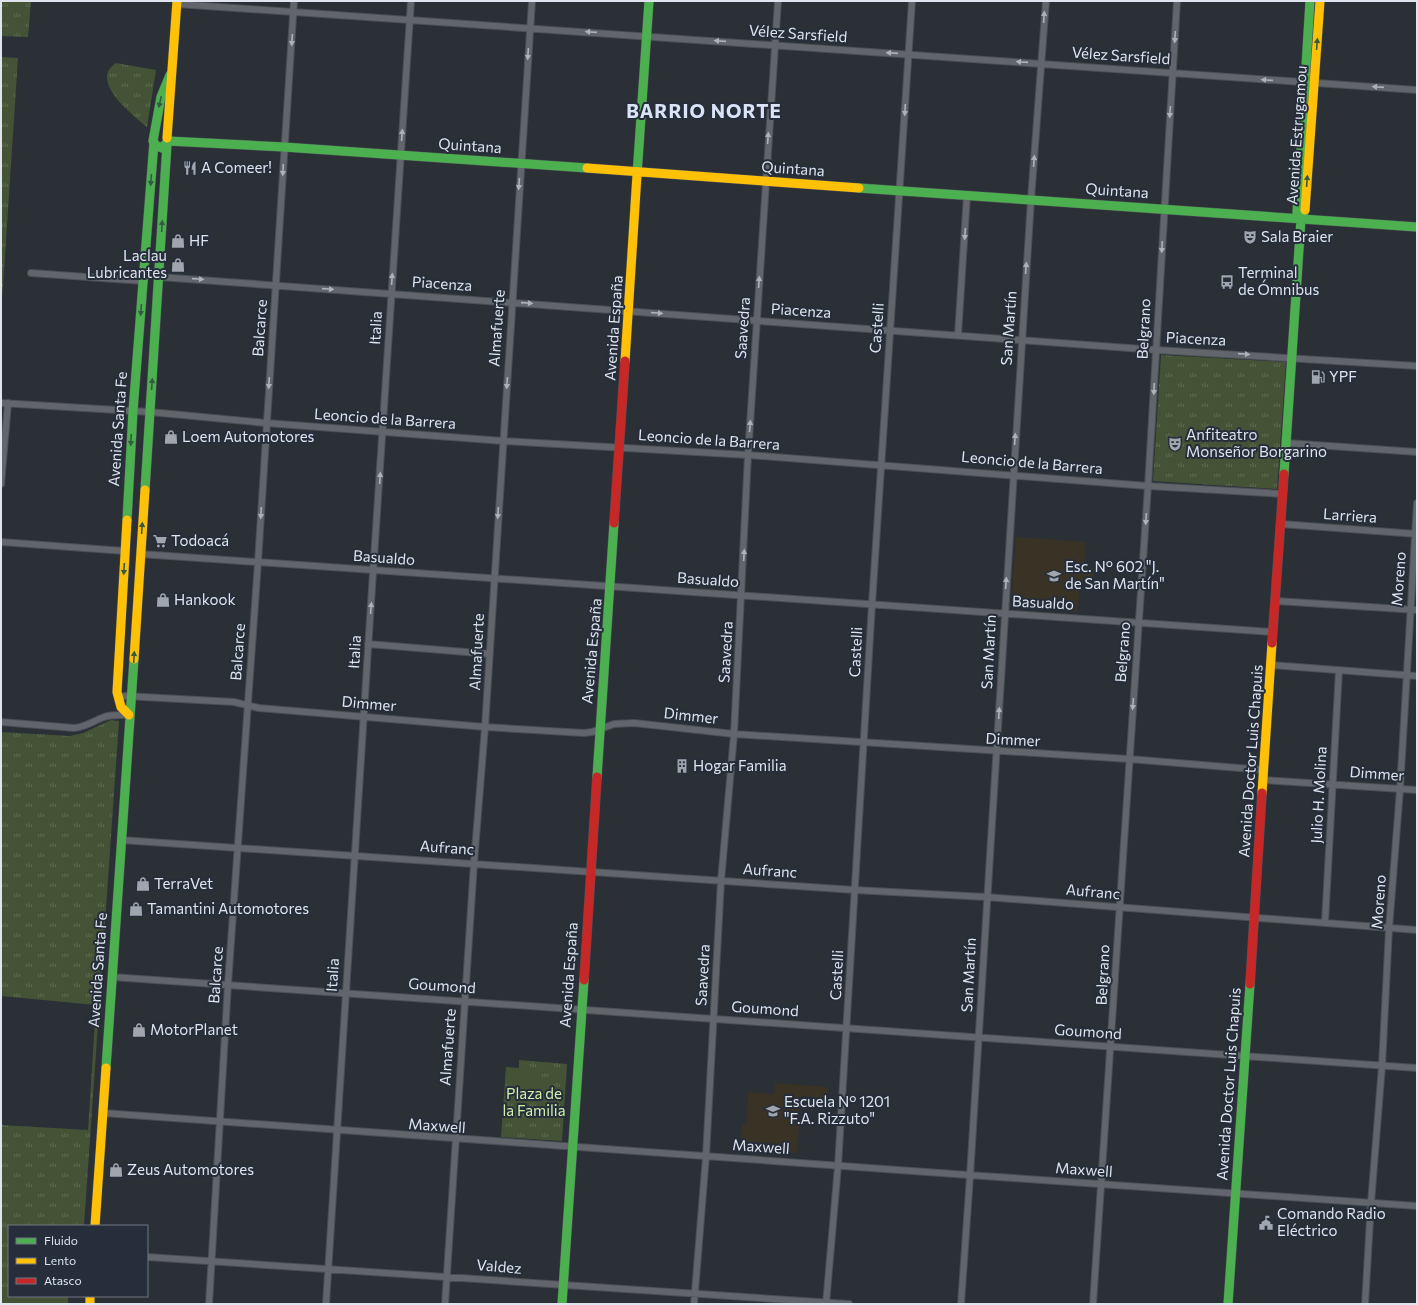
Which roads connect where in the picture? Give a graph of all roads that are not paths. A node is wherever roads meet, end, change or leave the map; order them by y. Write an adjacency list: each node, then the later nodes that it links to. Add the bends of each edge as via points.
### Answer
1 (294, 1): 12 (street, Balcarce)
2 (411, 1): 13 (street, Italia)
3 (532, 1): 14 (street, Almafuerte)
4 (649, 1): 15 (main road, Avenida España)
5 (778, 1): 16 (street, Saavedra)
6 (912, 1): 17 (street, Castelli)
7 (1046, 1): 18 (street, San Martín, one-way to 7)
8 (1177, 1): 20 (street, Belgrano, one-way to 20)
9 (1310, 1): 21 (main road, Avenida Estrugamou)
10 (1320, 1): 21 (main road, Avenida Estrugamou, one-way to 10)
11 (177, 2): 12 (street, Vélez Sarsfield); 19 (main road, Avenida Santa Fe)
12 (294, 11): 13 (street, Vélez Sarsfield); 25 (street, Balcarce, one-way to 25)
13 (410, 19): 14 (street, Vélez Sarsfield); 26 (street, Italia, one-way to 13)
14 (530, 28): 15 (street, Vélez Sarsfield, one-way to 14); 27 (street, Almafuerte, one-way to 27)
15 (647, 36): 16 (street, Vélez Sarsfield, one-way to 15); 28 (main road, Avenida España)
16 (775, 45): 17 (street, Vélez Sarsfield, one-way to 16); 29 (street, Saavedra, one-way to 16)
17 (908, 54): 18 (street, Vélez Sarsfield, one-way to 17); 30 (street, Castelli, one-way to 30)
18 (1041, 64): 20 (street, Vélez Sarsfield); 32 (street, San Martín, one-way to 18)
19 (173, 68): 23 (main road, Avenida Santa Fe, one-way to 23, via 161,96); 24 (main road, Avenida Santa Fe)
20 (1172, 73): 21 (street, Vélez Sarsfield, one-way to 20); 33 (street, Belgrano, one-way to 33)
21 (1310, 83): 22 (street, Vélez Sarsfield, one-way to 21); 34 (main road, Avenida Estrugamou, via 1297,212)
22 (1417, 90)
23 (154, 140): 24 (main road, Quintana, via 159,148 164,147); 38 (main road, Avenida Santa Fe, one-way to 38)
24 (167, 141): 25 (main road, Quintana); 37 (main road, Avenida Santa Fe, one-way to 24)
25 (284, 146): 26 (main road, Quintana); 39 (street, Balcarce, one-way to 39)
26 (401, 156): 27 (main road, Quintana); 40 (street, Italia, one-way to 26)
27 (521, 164): 28 (main road, Quintana); 41 (street, Almafuerte, one-way to 41)
28 (638, 172): 29 (main road, Quintana); 42 (main road, Avenida España)
29 (766, 181): 30 (main road, Quintana); 43 (street, Saavedra, one-way to 29)
30 (900, 191): 31 (main road, Quintana); 44 (street, Castelli)
31 (967, 195): 32 (main road, Quintana); 45 (street, one-way to 45)
32 (1031, 200): 33 (main road, Quintana); 46 (street, San Martín, one-way to 32)
33 (1164, 208): 34 (main road, Quintana); 47 (street, Belgrano, one-way to 47)
34 (1301, 219): 35 (main road, Quintana); 48 (main road, Avenida Doctor Luis Chapuis)
35 (1417, 227)
36 (31, 273): 38 (street)
37 (159, 277): 39 (street, Piacenza, one-way to 39); 52 (main road, Avenida Santa Fe, one-way to 37)
38 (143, 281): 51 (main road, Avenida Santa Fe, one-way to 51)
39 (276, 285): 40 (street, Piacenza, one-way to 40); 53 (street, Balcarce, one-way to 53)
40 (391, 293): 41 (street, Piacenza); 54 (street, Italia)
41 (512, 302): 42 (street, Piacenza, one-way to 42); 55 (street, Almafuerte, one-way to 55)
42 (629, 311): 43 (street, Piacenza, one-way to 43); 57 (main road, Avenida España)
43 (757, 321): 44 (street, Piacenza); 59 (street, Saavedra, one-way to 43)
44 (890, 330): 45 (street, Piacenza); 60 (street, Castelli)
45 (958, 335): 46 (street, Piacenza)
46 (1022, 339): 47 (street, Piacenza); 61 (street, San Martín, one-way to 46)
47 (1156, 350): 48 (street, Piacenza, one-way to 48); 63 (street, Belgrano, one-way to 63)
48 (1292, 358): 49 (street, Piacenza); 56 (main road, Avenida Doctor Luis Chapuis)
49 (1417, 366)
50 (4, 403): 51 (street, Leoncio de la Barrera); 62 (street)
51 (133, 412): 52 (street, Leoncio de la Barrera); 69 (main road, Avenida Santa Fe, one-way to 69)
52 (150, 412): 53 (street, Leoncio de la Barrera); 70 (main road, Avenida Santa Fe, one-way to 52)
53 (266, 423): 54 (street, Leoncio de la Barrera); 71 (street, Balcarce, one-way to 71)
54 (384, 431): 55 (street, Leoncio de la Barrera); 72 (street, Italia, one-way to 54)
55 (503, 440): 57 (street, Leoncio de la Barrera); 73 (street, Almafuerte, one-way to 73)
56 (1286, 443): 58 (street); 64 (main road, Avenida Doctor Luis Chapuis)
57 (620, 447): 59 (street, Leoncio de la Barrera); 74 (main road, Avenida España)
58 (1417, 452)
59 (748, 455): 60 (street, Leoncio de la Barrera); 75 (street, Saavedra, one-way to 59)
60 (881, 465): 61 (street, Leoncio de la Barrera); 77 (street, Castelli)
61 (1013, 474): 63 (street, Leoncio de la Barrera); 80 (street, San Martín, one-way to 61)
62 (1, 484)
63 (1148, 486): 64 (street, Leoncio de la Barrera); 81 (street, Belgrano, one-way to 81)
64 (1283, 494): 66 (main road, Avenida Doctor Luis Chapuis)
65 (1417, 503): 67 (street, Moreno)
66 (1281, 524): 67 (street, Larriera); 76 (main road, Avenida Doctor Luis Chapuis)
67 (1416, 534): 78 (street, Moreno)
68 (1, 542): 69 (street)
69 (125, 551): 90 (main road, Avenida Santa Fe, one-way to 90)
70 (140, 554): 71 (street, Basualdo); 89 (main road, Avenida Santa Fe, one-way to 70)
71 (258, 562): 72 (street, Basualdo); 91 (street, Balcarce)
72 (374, 570): 73 (street, Basualdo); 83 (street, Italia, one-way to 72)
73 (494, 578): 74 (street, Basualdo); 84 (street, Almafuerte)
74 (611, 587): 75 (street, Basualdo); 96 (main road, Avenida España)
75 (742, 595): 77 (street, Basualdo); 97 (street, Saavedra)
76 (1276, 601): 78 (street); 82 (main road, Avenida Doctor Luis Chapuis)
77 (872, 604): 80 (street, Basualdo); 98 (street, Castelli)
78 (1410, 610): 79 (street); 87 (street, Moreno)
79 (1417, 610)
80 (1004, 614): 81 (street, Basualdo); 99 (street, San Martín, one-way to 80)
81 (1139, 622): 82 (street, Basualdo); 100 (street, Belgrano, one-way to 100)
82 (1273, 632): 85 (main road, Avenida Doctor Luis Chapuis)
83 (368, 644): 84 (street); 93 (street, Italia)
84 (490, 654): 95 (street, Almafuerte)
85 (1271, 665): 86 (street); 101 (main road, Avenida Doctor Luis Chapuis)
86 (1339, 670): 87 (street); 103 (street, Julio H. Molina)
87 (1407, 675): 88 (street); 104 (street, Moreno)
88 (1417, 676)
89 (132, 696): 90 (street, Dimmer); 91 (street, Dimmer); 92 (main road, Avenida Santa Fe)
90 (118, 698): 92 (main road, via 124,711)
91 (247, 705): 93 (street, Dimmer); 107 (street, Balcarce)
92 (129, 715): 94 (street, via 113,715 84,727 74,728); 106 (main road, Avenida Santa Fe)
93 (364, 717): 95 (street, Dimmer); 108 (street, Italia)
94 (1, 722)
95 (485, 727): 96 (street, Dimmer, via 584,733); 109 (street, Almafuerte)
96 (599, 728): 97 (street, Dimmer, via 634,723); 110 (main road, Avenida España)
97 (734, 734): 98 (street, Dimmer); 111 (street, Saavedra)
98 (864, 742): 99 (street, Dimmer); 112 (street, Castelli)
99 (997, 752): 100 (street, Dimmer); 113 (street, San Martín)
100 (1129, 759): 101 (street, Dimmer); 114 (street, Belgrano)
101 (1264, 770): 102 (main road, Avenida Doctor Luis Chapuis)
102 (1263, 780): 103 (street, Dimmer); 115 (main road, Avenida Doctor Luis Chapuis)
103 (1333, 784): 104 (street, Dimmer); 116 (street, Julio H. Molina)
104 (1400, 789): 105 (street, Dimmer); 117 (street, Moreno)
105 (1417, 790)
106 (121, 840): 107 (street, Aufranc); 119 (main road, Avenida Santa Fe)
107 (239, 848): 108 (street, Aufranc); 120 (street, Balcarce)
108 (353, 855): 109 (street, Aufranc); 121 (street, Italia)
109 (474, 863): 110 (street, Aufranc); 122 (street, Almafuerte)
110 (590, 873): 111 (street, Aufranc); 123 (main road, Avenida España)
111 (721, 881): 112 (street, Aufranc); 124 (street, Saavedra)
112 (855, 890): 113 (street, Aufranc); 125 (street, Castelli)
113 (986, 896): 114 (street, Aufranc); 126 (street, San Martín)
114 (1120, 908): 115 (street, Aufranc); 127 (street, Belgrano)
115 (1255, 918): 116 (street, Aufranc); 128 (main road, Avenida Doctor Luis Chapuis)
116 (1324, 922): 117 (street, Aufranc)
117 (1389, 929): 118 (street, Aufranc); 129 (street, Moreno)
118 (1417, 930)
119 (112, 977): 120 (street, Goumond); 131 (main road, Avenida Santa Fe)
120 (228, 984): 121 (street, Goumond); 132 (street, Balcarce)
121 (344, 992): 122 (street, Goumond); 133 (street, Italia)
122 (464, 1000): 123 (street, Goumond); 134 (street, Almafuerte)
123 (581, 1008): 124 (street, Goumond); 135 (main road, Avenida España)
124 (714, 1019): 125 (street, Goumond); 136 (street, Saavedra)
125 (847, 1028): 126 (street, Goumond); 137 (street, Castelli)
126 (979, 1037): 127 (street, Goumond); 138 (street, San Martín)
127 (1111, 1047): 128 (street, Goumond); 139 (street, Belgrano)
128 (1245, 1056): 129 (street, Goumond); 140 (main road, Avenida Doctor Luis Chapuis)
129 (1382, 1066): 130 (street, Goumond); 141 (street, Moreno)
130 (1417, 1068)
131 (102, 1113): 132 (street, Maxwell); 143 (main road, Avenida Santa Fe)
132 (220, 1122): 133 (street, Maxwell); 145 (street, Balcarce)
133 (337, 1131): 134 (street, Maxwell); 146 (street, Italia)
134 (455, 1140): 135 (street, Maxwell); 147 (street, Almafuerte)
135 (571, 1147): 136 (street, Maxwell); 148 (main road, Avenida España)
136 (706, 1156): 137 (street, Maxwell); 149 (street, Saavedra)
137 (838, 1166): 138 (street, Maxwell); 150 (street, Castelli)
138 (970, 1176): 139 (street, Maxwell); 157 (street, San Martín)
139 (1101, 1184): 140 (street, Maxwell); 158 (street, Belgrano)
140 (1236, 1193): 141 (street, Maxwell); 159 (main road, Avenida Doctor Luis Chapuis)
141 (1371, 1203): 142 (street, Maxwell); 160 (street, Moreno)
142 (1417, 1206)
143 (95, 1225)
144 (148, 1257): 145 (street, Valdez)
145 (212, 1261): 146 (street, Valdez); 151 (street, Balcarce)
146 (328, 1268): 147 (street, Valdez); 152 (street, Italia)
147 (447, 1276): 148 (street, Valdez); 153 (street, Almafuerte)
148 (563, 1286): 149 (street, Valdez); 154 (main road, Avenida España)
149 (695, 1293): 150 (street, Valdez); 155 (street, Saavedra)
150 (827, 1303): 156 (street, Valdez)
151 (209, 1304)
152 (326, 1304)
153 (445, 1304)
154 (562, 1304)
155 (694, 1304)
156 (849, 1304)
157 (961, 1304)
158 (1093, 1304)
159 (1228, 1304)
160 (1365, 1304)

